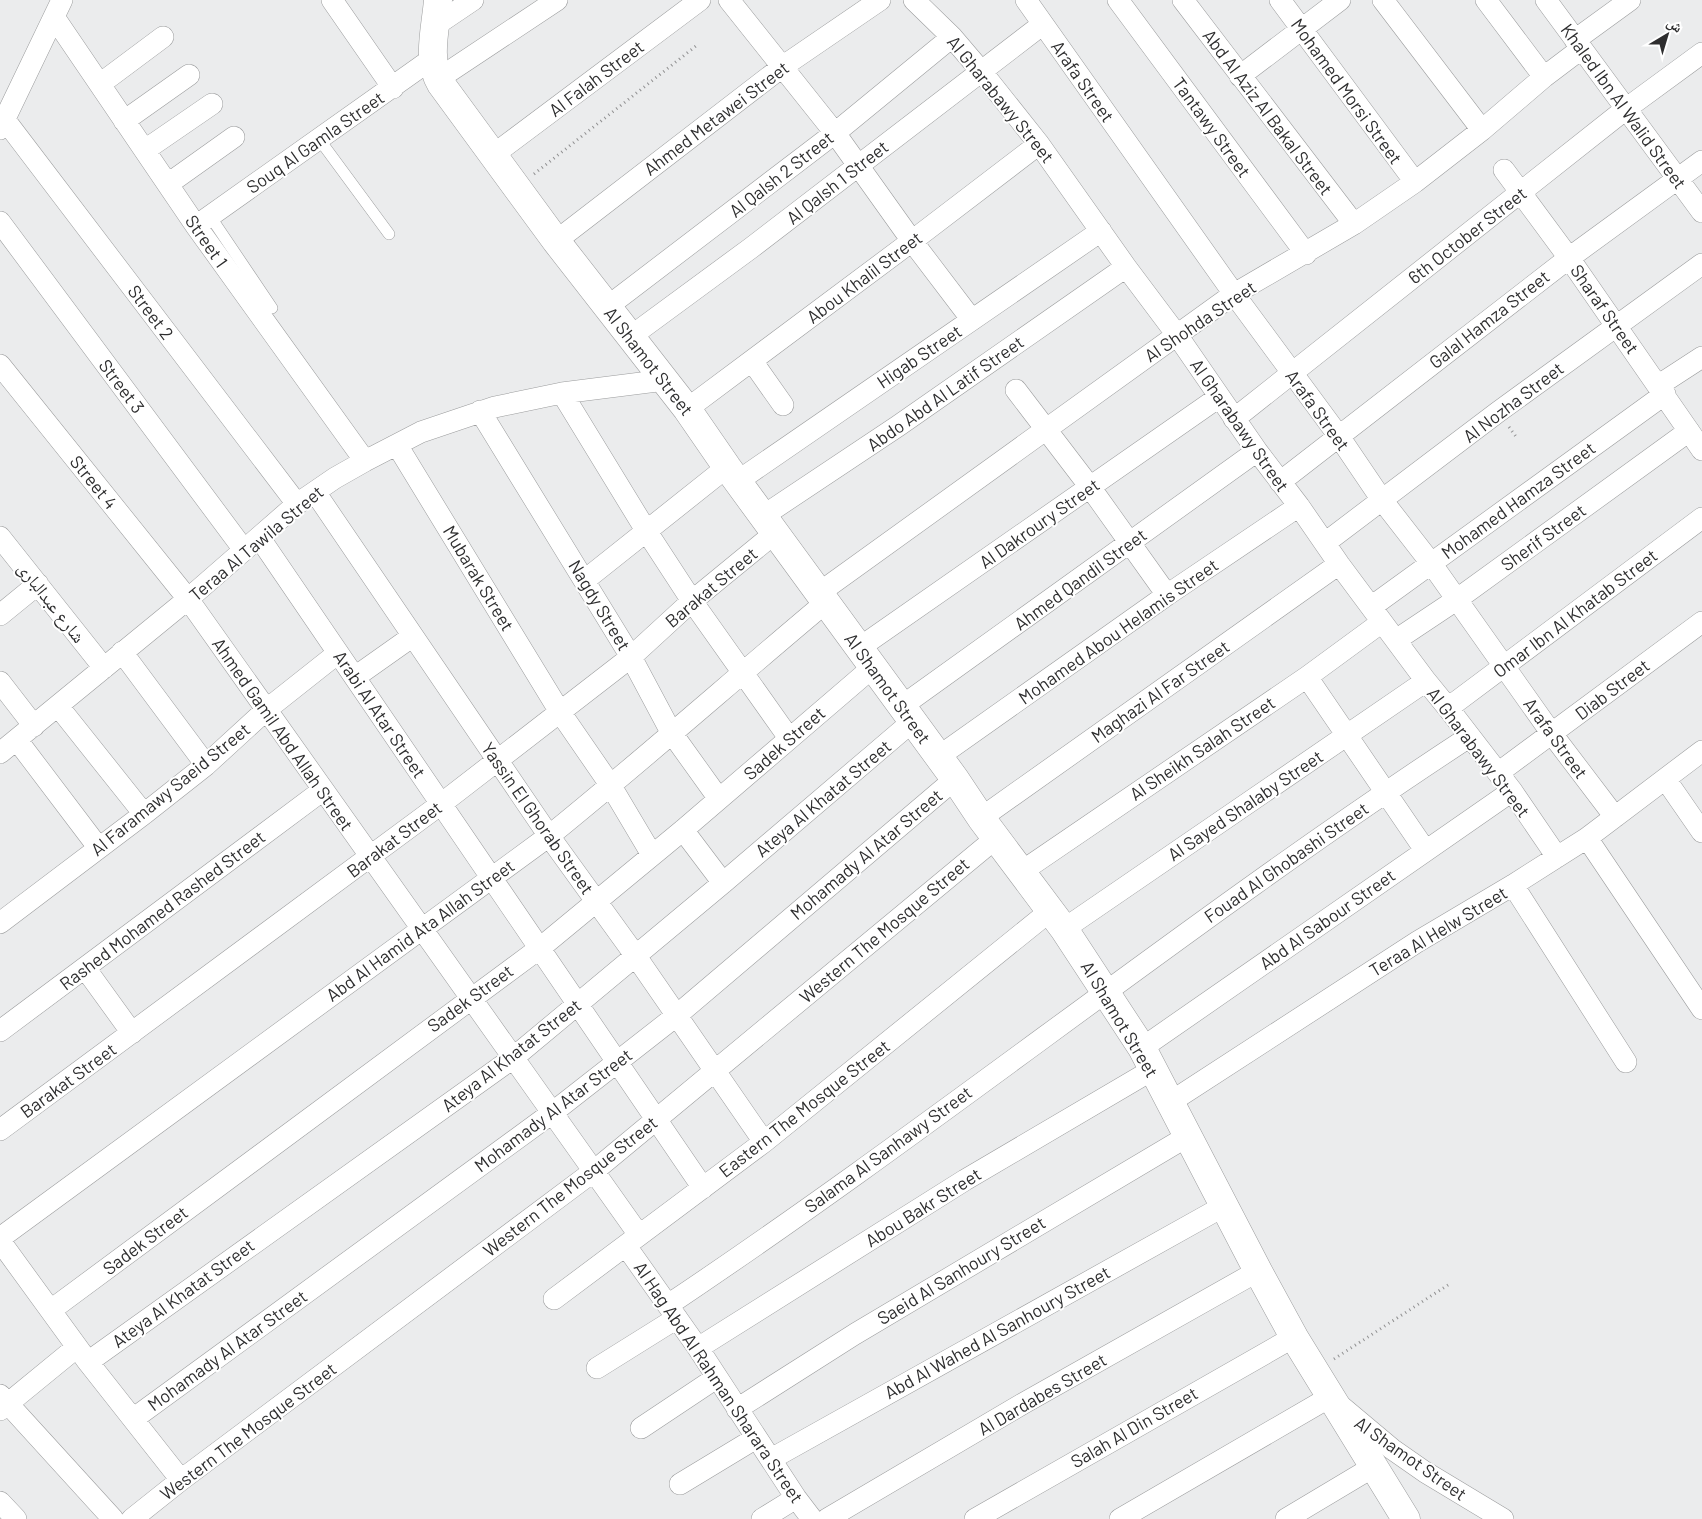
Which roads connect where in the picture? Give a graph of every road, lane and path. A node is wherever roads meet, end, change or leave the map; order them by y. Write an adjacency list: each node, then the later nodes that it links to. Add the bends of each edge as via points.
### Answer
1 (332, 0): 33 (street)
2 (473, 0): 18 (street)
3 (557, 0): 27 (street, Souq Al Gamla Street)
4 (700, 0): 44 (street, Al Falah Street)
5 (729, 0): 26 (street)
6 (880, 0): 26 (street, Ahmed Metawei Street)
7 (914, 0): 22 (street, Al Gharabawy Street)
8 (1026, 0): 19 (street, Arafa Street)
9 (1118, 0): 61 (street, Tantawy Street)
10 (1183, 0): 30 (street, Abd Al Aziz Al Bakal Street)
11 (1280, 0): 20 (street, Mohamed Morsi Street)
12 (1340, 0): 20 (street)
13 (1383, 0): 38 (street)
14 (1486, 0): 31 (street)
15 (1546, 0): 23 (street, Khaled Ibn Al Walid Street)
16 (1630, 0): 23 (street, Al Shohda Street)
17 (55, 7): 32 (street, Street 1); 37 (street)
18 (437, 13): 27 (street)
19 (1043, 24): 28 (street, Al Qalsh 1 Street); 65 (street, Arafa Street)
20 (1302, 29): 30 (street); 49 (street, Mohamed Morsi Street)
21 (163, 37): 32 (street)
22 (952, 38): 28 (street, Al Gharabawy Street); 39 (street, Al Qalsh 2 Street)
23 (1578, 45): 31 (street, Al Shohda Street); 35 (street, Khaled Ibn Al Walid Street)
24 (696, 46): 51 (path)
25 (1702, 53): 35 (street, 6th October Street)
26 (782, 67): 39 (street); 59 (street, Ahmed Metawei Street)
27 (435, 68): 33 (street, Souq Al Gamla Street); 44 (street, Al Shamot Street)
28 (982, 71): 42 (street, Al Gharabawy Street); 46 (street, Al Qalsh 1 Street)
29 (189, 75): 36 (street)
30 (1240, 76): 56 (street, Abd Al Aziz Al Bakal Street)
31 (1544, 77): 38 (street, Al Shohda Street)
32 (100, 84): 36 (street, Street 1)
33 (393, 88): 41 (street, Souq Al Gamla Street)
34 (212, 104): 43 (street)
35 (1627, 108): 48 (street, Khaled Ibn Al Walid Street); 52 (street, 6th October Street)
36 (124, 121): 43 (street, Street 1)
37 (2, 124): 96 (street, Street 2)
38 (1482, 130): 49 (street, Al Shohda Street)
39 (835, 133): 46 (street); 66 (street, Al Qalsh 2 Street)
40 (234, 136): 50 (street)
41 (319, 140): 54 (street, Souq Al Gamla Street); 58 (lane)
42 (1039, 144): 57 (street, Al Gharabawy Street); 60 (street, Abou Khalil Street)
43 (145, 150): 50 (street, Street 1)
44 (493, 155): 51 (street, Al Shamot Street)
45 (1702, 161): 48 (street, Galal Hamza Street)
46 (858, 165): 60 (street); 71 (street, Al Qalsh 1 Street)
47 (1504, 170): 52 (street, Sharaf Street)
48 (1678, 179): 53 (street, Khaled Ibn Al Walid Street); 62 (street, Galal Hamza Street)
49 (1414, 182): 56 (street, Al Shohda Street)
50 (168, 184): 54 (street, Street 1)
51 (517, 188): 59 (street, Al Shamot Street)
52 (1521, 193): 62 (street, Sharaf Street); 75 (street, 6th October Street)
53 (1702, 212)
54 (203, 221): 67 (lane); 90 (street, Street 1)
55 (0, 222): 104 (street, Street 3)
56 (1354, 224): 61 (street, Al Shohda Street)
57 (1101, 231): 64 (street, Al Gharabawy Street); 68 (street, Higab Street)
58 (389, 234)
59 (556, 241): 66 (street, Al Shamot Street)
60 (912, 241): 68 (street); 73 (street, Abou Khalil Street)
61 (1306, 254): 65 (street, Al Shohda Street)
62 (1569, 258): 69 (street, Sharaf Street); 86 (street, Galal Hamza Street)
63 (1702, 264): 69 (street, Al Nozha Street)
64 (1126, 267): 70 (street, Al Gharabawy Street); 99 (street, Abdo Abd Al Latif Street, via 906,421)
65 (1234, 294): 70 (street, Al Shohda Street); 75 (street, Arafa Street)
66 (607, 307): 71 (street, Al Shamot Street)
67 (272, 308)
68 (972, 320): 91 (street, Higab Street)
69 (1616, 325): 77 (street, Sharaf Street); 95 (street, Al Nozha Street)
70 (1177, 335): 80 (street, Al Gharabawy Street); 85 (street, Al Shohda Street)
71 (630, 337): 76 (street, Al Shamot Street)
72 (1702, 357): 77 (street, Mohamed Hamza Street)
73 (752, 361): 81 (street); 82 (street, Abou Khalil Street)
74 (0, 364): 111 (street, Street 4)
75 (1292, 374): 84 (street, 6th October Street); 86 (street, Arafa Street)
76 (665, 380): 79 (street, Teraa Al Tawila Street); 82 (street, Al Shamot Street)
77 (1662, 389): 87 (street, Sharaf Street); 105 (street, Mohamed Hamza Street)
78 (1016, 390): 85 (street)
79 (562, 393): 83 (street, Teraa Al Tawila Street); 100 (street)
80 (1219, 397): 84 (street, Al Gharabawy Street); 93 (street, Al Dakroury Street)
81 (783, 405)
82 (687, 409): 91 (street, Al Shamot Street)
83 (480, 411): 88 (street, Teraa Al Tawila Street, via 421,432); 107 (street, Nagdy Street)
84 (1234, 419): 89 (street, Al Gharabawy Street)
85 (1046, 430): 93 (street); 110 (street, Al Shohda Street)
86 (1338, 435): 92 (street, Galal Hamza Street); 95 (street, Arafa Street)
87 (1697, 438): 112 (street, Sherif Street)
88 (397, 445): 90 (street, Teraa Al Tawila Street); 133 (street, Mubarak Street)
89 (1257, 451): 92 (street, Al Gharabawy Street); 102 (street, Ahmed Qandil Street)
90 (366, 461): 94 (street, Teraa Al Tawila Street)
91 (732, 474): 99 (street, Al Shamot Street); 100 (street, Higab Street)
92 (1280, 482): 97 (street, Al Gharabawy Street)
93 (1090, 487): 102 (street); 122 (street, Al Dakroury Street)
94 (316, 492): 96 (street, Teraa Al Tawila Street); 117 (street, Yassin El Ghorab Street)
95 (1382, 500): 103 (street, Al Nozha Street); 105 (street, Arafa Street)
96 (297, 504): 104 (street, Teraa Al Tawila Street)
97 (1298, 506): 103 (street, Al Gharabawy Street); 109 (street, Mohamed Abou Helamis Street)
98 (1702, 518): 123 (street, Omar Ibn Al Khatab Street)
99 (769, 524): 110 (street, Al Shamot Street); 113 (street, Barakat Street)
100 (647, 532): 107 (street, Higab Street); 113 (street)
101 (0, 537): 108 (street, شارع عبدالبارى)
102 (1130, 543): 109 (street); 134 (street, Ahmed Qandil Street)
103 (1325, 543): 106 (street, Al Gharabawy Street)
104 (252, 544): 111 (street, Teraa Al Tawila Street); 120 (street, Arabi Al Atar Street)
105 (1430, 563): 112 (street, Arafa Street); 114 (street, Mohamed Hamza Street)
106 (1339, 564): 114 (street, Al Gharabawy Street); 158 (street, Maghazi Al Far Street)
107 (585, 580): 121 (street, Nagdy Street)
108 (38, 584): 115 (street); 124 (street, شارع عبدالبارى)
109 (1167, 595): 144 (street, Mohamed Abou Helamis Street)
110 (822, 598): 122 (street, Al Shamot Street); 125 (street, Abd Al Hamid Ata Allah Street)
111 (188, 599): 119 (street, Teraa Al Tawila Street); 132 (street, Ahmed Gamil Abd Allah Street)
112 (1456, 600): 118 (street, Sherif Street); 123 (street, Arafa Street)
113 (692, 601): 121 (street, Barakat Street); 125 (street)
114 (1376, 614): 118 (street, Al Gharabawy Street); 126 (street, Al Sheikh Salah Street)
115 (0, 615)
116 (1702, 622): 137 (street, Diab Street)
117 (414, 636): 127 (street); 145 (street, Yassin El Ghorab Street)
118 (1396, 640): 128 (street, Al Gharabawy Street)
119 (122, 652): 124 (street, Teraa Al Tawila Street); 146 (street)
120 (338, 653): 127 (street, Arabi Al Atar Street); 132 (street, Al Faramawy Saeid Street)
121 (631, 657): 133 (street, Barakat Street); 136 (street, Nagdy Street)
122 (866, 657): 134 (street, Al Shamot Street); 140 (street, Sadek Street)
123 (1504, 667): 131 (street, Omar Ibn Al Khatab Street); 137 (street, Arafa Street)
124 (104, 668): 130 (street, Teraa Al Tawila Street)
125 (743, 672): 136 (street, Abd Al Hamid Ata Allah Street); 140 (street)
126 (1307, 676): 138 (street); 168 (street, Al Sheikh Salah Street)
127 (354, 677): 155 (street, Arabi Al Atar Street)
128 (1426, 681): 131 (street, Al Gharabawy Street); 138 (street, Al Sayed Shalaby Street)
129 (0, 682): 135 (street)
130 (58, 706): 135 (street, Teraa Al Tawila Street); 156 (street)
131 (1448, 708): 139 (street, Al Gharabawy Street)
132 (266, 710): 146 (street, Al Faramawy Saeid Street); 151 (street, Ahmed Gamil Abd Allah Street)
133 (560, 712): 145 (street, Barakat Street); 150 (street, Mubarak Street)
134 (907, 713): 144 (street, Al Shamot Street); 170 (street, Ateya Al Khatat Street)
135 (34, 726): 141 (street, Teraa Al Tawila Street)
136 (672, 732): 150 (street, Abd Al Hamid Ata Allah Street); 154 (street, Nagdy Street)
137 (1552, 734): 147 (street, Diab Street); 157 (street, Arafa Street)
138 (1348, 736): 153 (street); 174 (street, Al Sayed Shalaby Street)
139 (1469, 737): 147 (street, Al Gharabawy Street); 153 (street, Fouad Al Ghobashi Street)
140 (789, 738): 154 (street, Sadek Street)
141 (17, 740): 143 (street, Teraa Al Tawila Street); 163 (street)
142 (1702, 751): 149 (street, Teraa Al Helw Street)
143 (0, 753)
144 (938, 757): 148 (street, Al Shamot Street)
145 (497, 759): 155 (street, Barakat Street); 161 (street, Yassin El Ghorab Street)
146 (206, 765): 156 (street, Al Faramawy Saeid Street)
147 (1498, 774): 152 (street, Al Gharabawy Street)
148 (955, 779): 158 (street, Al Shamot Street); 183 (street, Mohamady Al Atar Street)
149 (1666, 780): 157 (street, Teraa Al Helw Street); 160 (street)
150 (611, 786): 161 (street, Abd Al Hamid Ata Allah Street); 165 (street, Mubarak Street)
151 (324, 790): 166 (street, Ahmed Gamil Abd Allah Street); 178 (street, Rashed Mohamed Rashed Street)
152 (1512, 791): 164 (street, Abd Al Sabour Street); 167 (street, Al Gharabawy Street)
153 (1385, 792): 164 (street); 179 (street, Fouad Al Ghobashi Street)
154 (719, 799): 159 (street, Sadek Street)
155 (441, 804): 166 (street, Barakat Street); 169 (street, Arabi Al Atar Street)
156 (144, 814): 163 (street, Al Faramawy Saeid Street)
157 (1615, 817): 162 (street, Teraa Al Helw Street)
158 (989, 828): 168 (street, Al Shamot Street); 190 (street, Western The Mosque Street)
159 (683, 830): 165 (street, Sadek Street); 170 (street)
160 (1702, 832)
161 (549, 836): 169 (street, Abd Al Hamid Ata Allah Street); 172 (street, Yassin El Ghorab Street)
162 (1587, 838): 167 (street, Teraa Al Helw Street); 182 (street)
163 (98, 847): 173 (street, Al Faramawy Saeid Street)
164 (1425, 850): 187 (street, Abd Al Sabour Street)
165 (652, 855): 172 (street, Sadek Street)
166 (370, 856): 175 (street, Ahmed Gamil Abd Allah Street); 185 (street, Barakat Street)
167 (1558, 857): 171 (street, Teraa Al Helw Street)
168 (1021, 872): 174 (street, Al Shamot Street)
169 (492, 878): 175 (street, Abd Al Hamid Ata Allah Street); 176 (street, Arabi Al Atar Street)
170 (723, 883): 177 (street, Ateya Al Khatat Street)
171 (1513, 886): 189 (street); 191 (street, Teraa Al Helw Street, via 1416,942)
172 (597, 902): 176 (street, Sadek Street); 177 (street, Yassin El Ghorab Street)
173 (3, 916)
174 (1057, 920): 179 (street, Al Shamot Street); 196 (street, Eastern The Mosque Street)
175 (422, 929): 180 (street, Ahmed Gamil Abd Allah Street); 200 (street, Abd Al Hamid Ata Allah Street)
176 (540, 948): 180 (street, Sadek Street); 181 (street, Arabi Al Atar Street)
177 (635, 956): 181 (street, Ateya Al Khatat Street); 183 (street, Yassin El Ghorab Street)
178 (85, 968): 184 (street, Rashed Mohamed Rashed Street); 185 (street)
179 (1106, 991): 187 (street, Al Shamot Street); 206 (street, Salama Al Sanhawy Street, via 735,1260)
180 (471, 998): 186 (street, Ahmed Gamil Abd Allah Street); 205 (street, Sadek Street)
181 (578, 1004): 186 (street, Ateya Al Khatat Street); 188 (street, Arabi Al Atar Street)
182 (1702, 1009)
183 (676, 1016): 188 (street, Mohamady Al Atar Street); 190 (street, Yassin El Ghorab Street)
184 (0, 1031)
185 (132, 1033): 194 (street, Barakat Street)
186 (513, 1058): 192 (street, Ahmed Gamil Abd Allah Street); 209 (street, Ateya Al Khatat Street)
187 (1147, 1059): 191 (street, Al Shamot Street); 208 (street, Abou Bakr Street, via 965,1180)
188 (617, 1061): 192 (street, Mohamady Al Atar Street); 193 (street, Arabi Al Atar Street)
189 (1626, 1062)
190 (716, 1070): 193 (street, Western The Mosque Street); 196 (street, Yassin El Ghorab Street)
191 (1170, 1103): 195 (street, Al Shamot Street)
192 (552, 1113): 197 (street, Ahmed Gamil Abd Allah Street); 216 (street, Mohamady Al Atar Street)
193 (656, 1120): 197 (street, Western The Mosque Street); 198 (street, Arabi Al Atar Street)
194 (0, 1130)
195 (1188, 1136): 199 (street, Al Shamot Street); 215 (street, Saeid Al Sanhoury Street, via 855,1334)
196 (764, 1142): 198 (street, Eastern The Mosque Street)
197 (594, 1171): 201 (street, Ahmed Gamil Abd Allah Street); 221 (street, Western The Mosque Street)
198 (703, 1188): 201 (street, Eastern The Mosque Street)
199 (1224, 1206): 202 (street, Al Shamot Street); 219 (street, Abd Al Wahed Al Sanhoury Street)
200 (0, 1240): 205 (street)
201 (633, 1240): 204 (street, Eastern The Mosque Street); 206 (street, Al Hag Abd Al Rahman Sharara Street)
202 (1258, 1271): 207 (street, Al Shamot Street); 232 (street, Al Dardabes Street)
203 (1451, 1283): 211 (path)
204 (554, 1299)
205 (51, 1310): 209 (street)
206 (673, 1311): 208 (street, Al Hag Abd Al Rahman Sharara Street); 210 (street, Salama Al Sanhawy Street)
207 (1294, 1337): 211 (street, Al Shamot Street); 233 (street, Salah Al Din Street)
208 (698, 1348): 212 (street, Al Hag Abd Al Rahman Sharara Street)
209 (82, 1354): 214 (street, Ateya Al Khatat Street); 216 (street)
210 (597, 1368)
211 (1314, 1372): 213 (street, Al Shamot Street)
212 (716, 1378): 215 (street, Al Hag Abd Al Rahman Sharara Street); 217 (street)
213 (1330, 1397): 220 (street, Al Shamot Street); 226 (street, Al Shamot Street, via 1405,1458); 234 (street)
214 (2, 1403): 228 (street)
215 (737, 1409): 218 (street, Al Hag Abd Al Rahman Sharara Street)
216 (133, 1419): 221 (street)
217 (641, 1428)
218 (756, 1438): 219 (street, Al Hag Abd Al Rahman Sharara Street); 222 (street)
219 (771, 1459): 223 (street, Al Hag Abd Al Rahman Sharara Street)
220 (1373, 1467): 225 (street, Al Shamot Street); 235 (street)
221 (181, 1480): 229 (street, Western The Mosque Street)
222 (680, 1484)
223 (796, 1498): 230 (street); 231 (street, Al Hag Abd Al Rahman Sharara Street)
224 (0, 1502): 227 (street)
225 (1399, 1514)
226 (1499, 1516): 236 (street, Al Shamot Street)
227 (16, 1519)
228 (113, 1519)
229 (132, 1519)
230 (762, 1519)
231 (812, 1519)
232 (827, 1519)
233 (975, 1519)
234 (1120, 1519)
235 (1286, 1519)
236 (1469, 1519)

